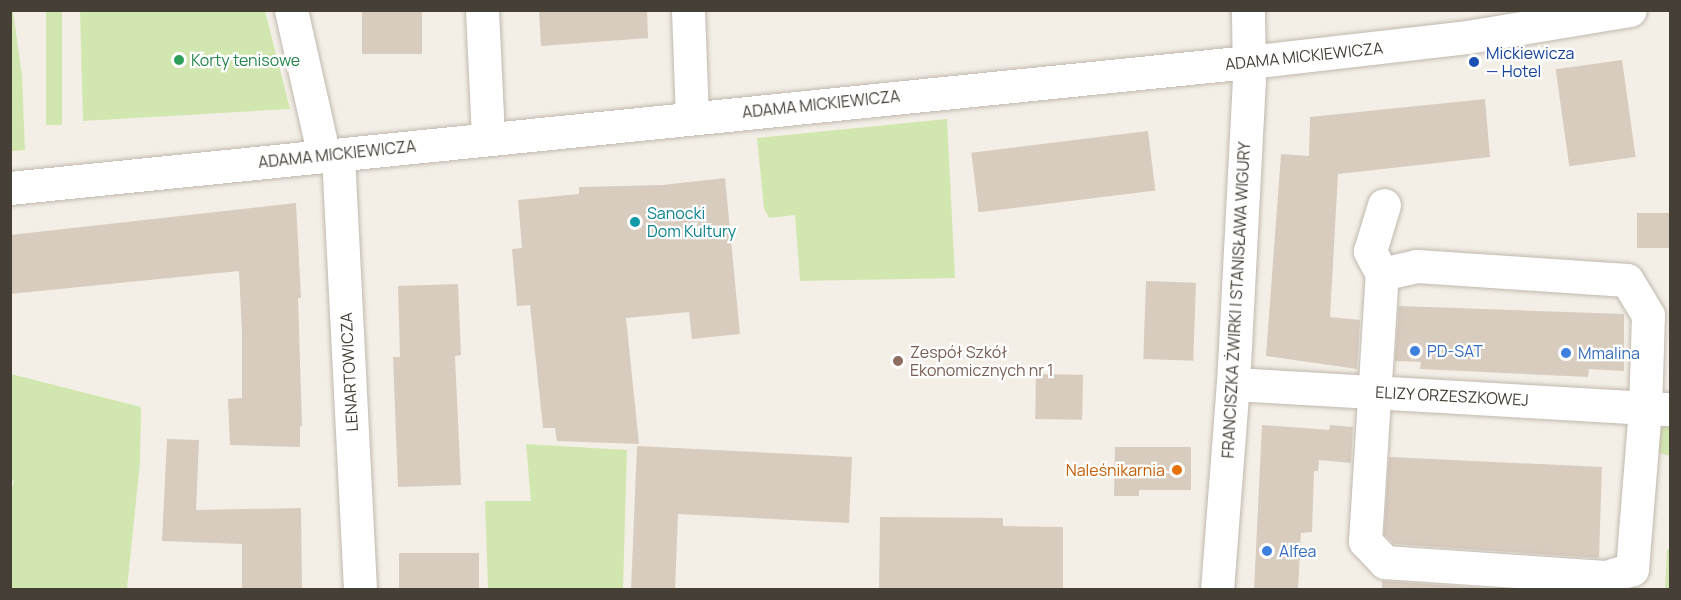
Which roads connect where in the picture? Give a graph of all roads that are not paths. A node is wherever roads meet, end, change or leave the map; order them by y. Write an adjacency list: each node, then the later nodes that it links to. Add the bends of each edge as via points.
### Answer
1 (291, 10): 9 (street, LENARTOWICZA)
2 (482, 10): 8 (street)
3 (688, 10): 7 (street)
4 (1248, 10): 6 (street, FRANCISZKA ŻWIRKI I STANISŁAWA WIGURY)
5 (1630, 10): 6 (street, ADAMA MICKIEWICZA, via 1467,37)
6 (1249, 62): 7 (street, ADAMA MICKIEWICZA); 13 (street, FRANCISZKA ŻWIRKI I STANISŁAWA WIGURY)
7 (692, 118): 8 (street, ADAMA MICKIEWICZA)
8 (488, 139): 9 (street, ADAMA MICKIEWICZA)
9 (331, 155): 10 (street, ADAMA MICKIEWICZA); 16 (street, LENARTOWICZA)
10 (10, 188)
11 (1384, 205): 12 (street, via 1370,251)
12 (1382, 274): 14 (street); 15 (street, via 1418,267 1627,280 1648,315)
13 (1233, 384): 14 (street, ELIZY ORZESZKOWEJ); 17 (street, FRANCISZKA ŻWIRKI I STANISŁAWA WIGURY)
14 (1374, 392): 15 (street, ELIZY ORZESZKOWEJ); 15 (street, via 1365,542 1385,562 1605,577 1632,569)
15 (1658, 408)
16 (360, 590)
17 (1217, 590)

